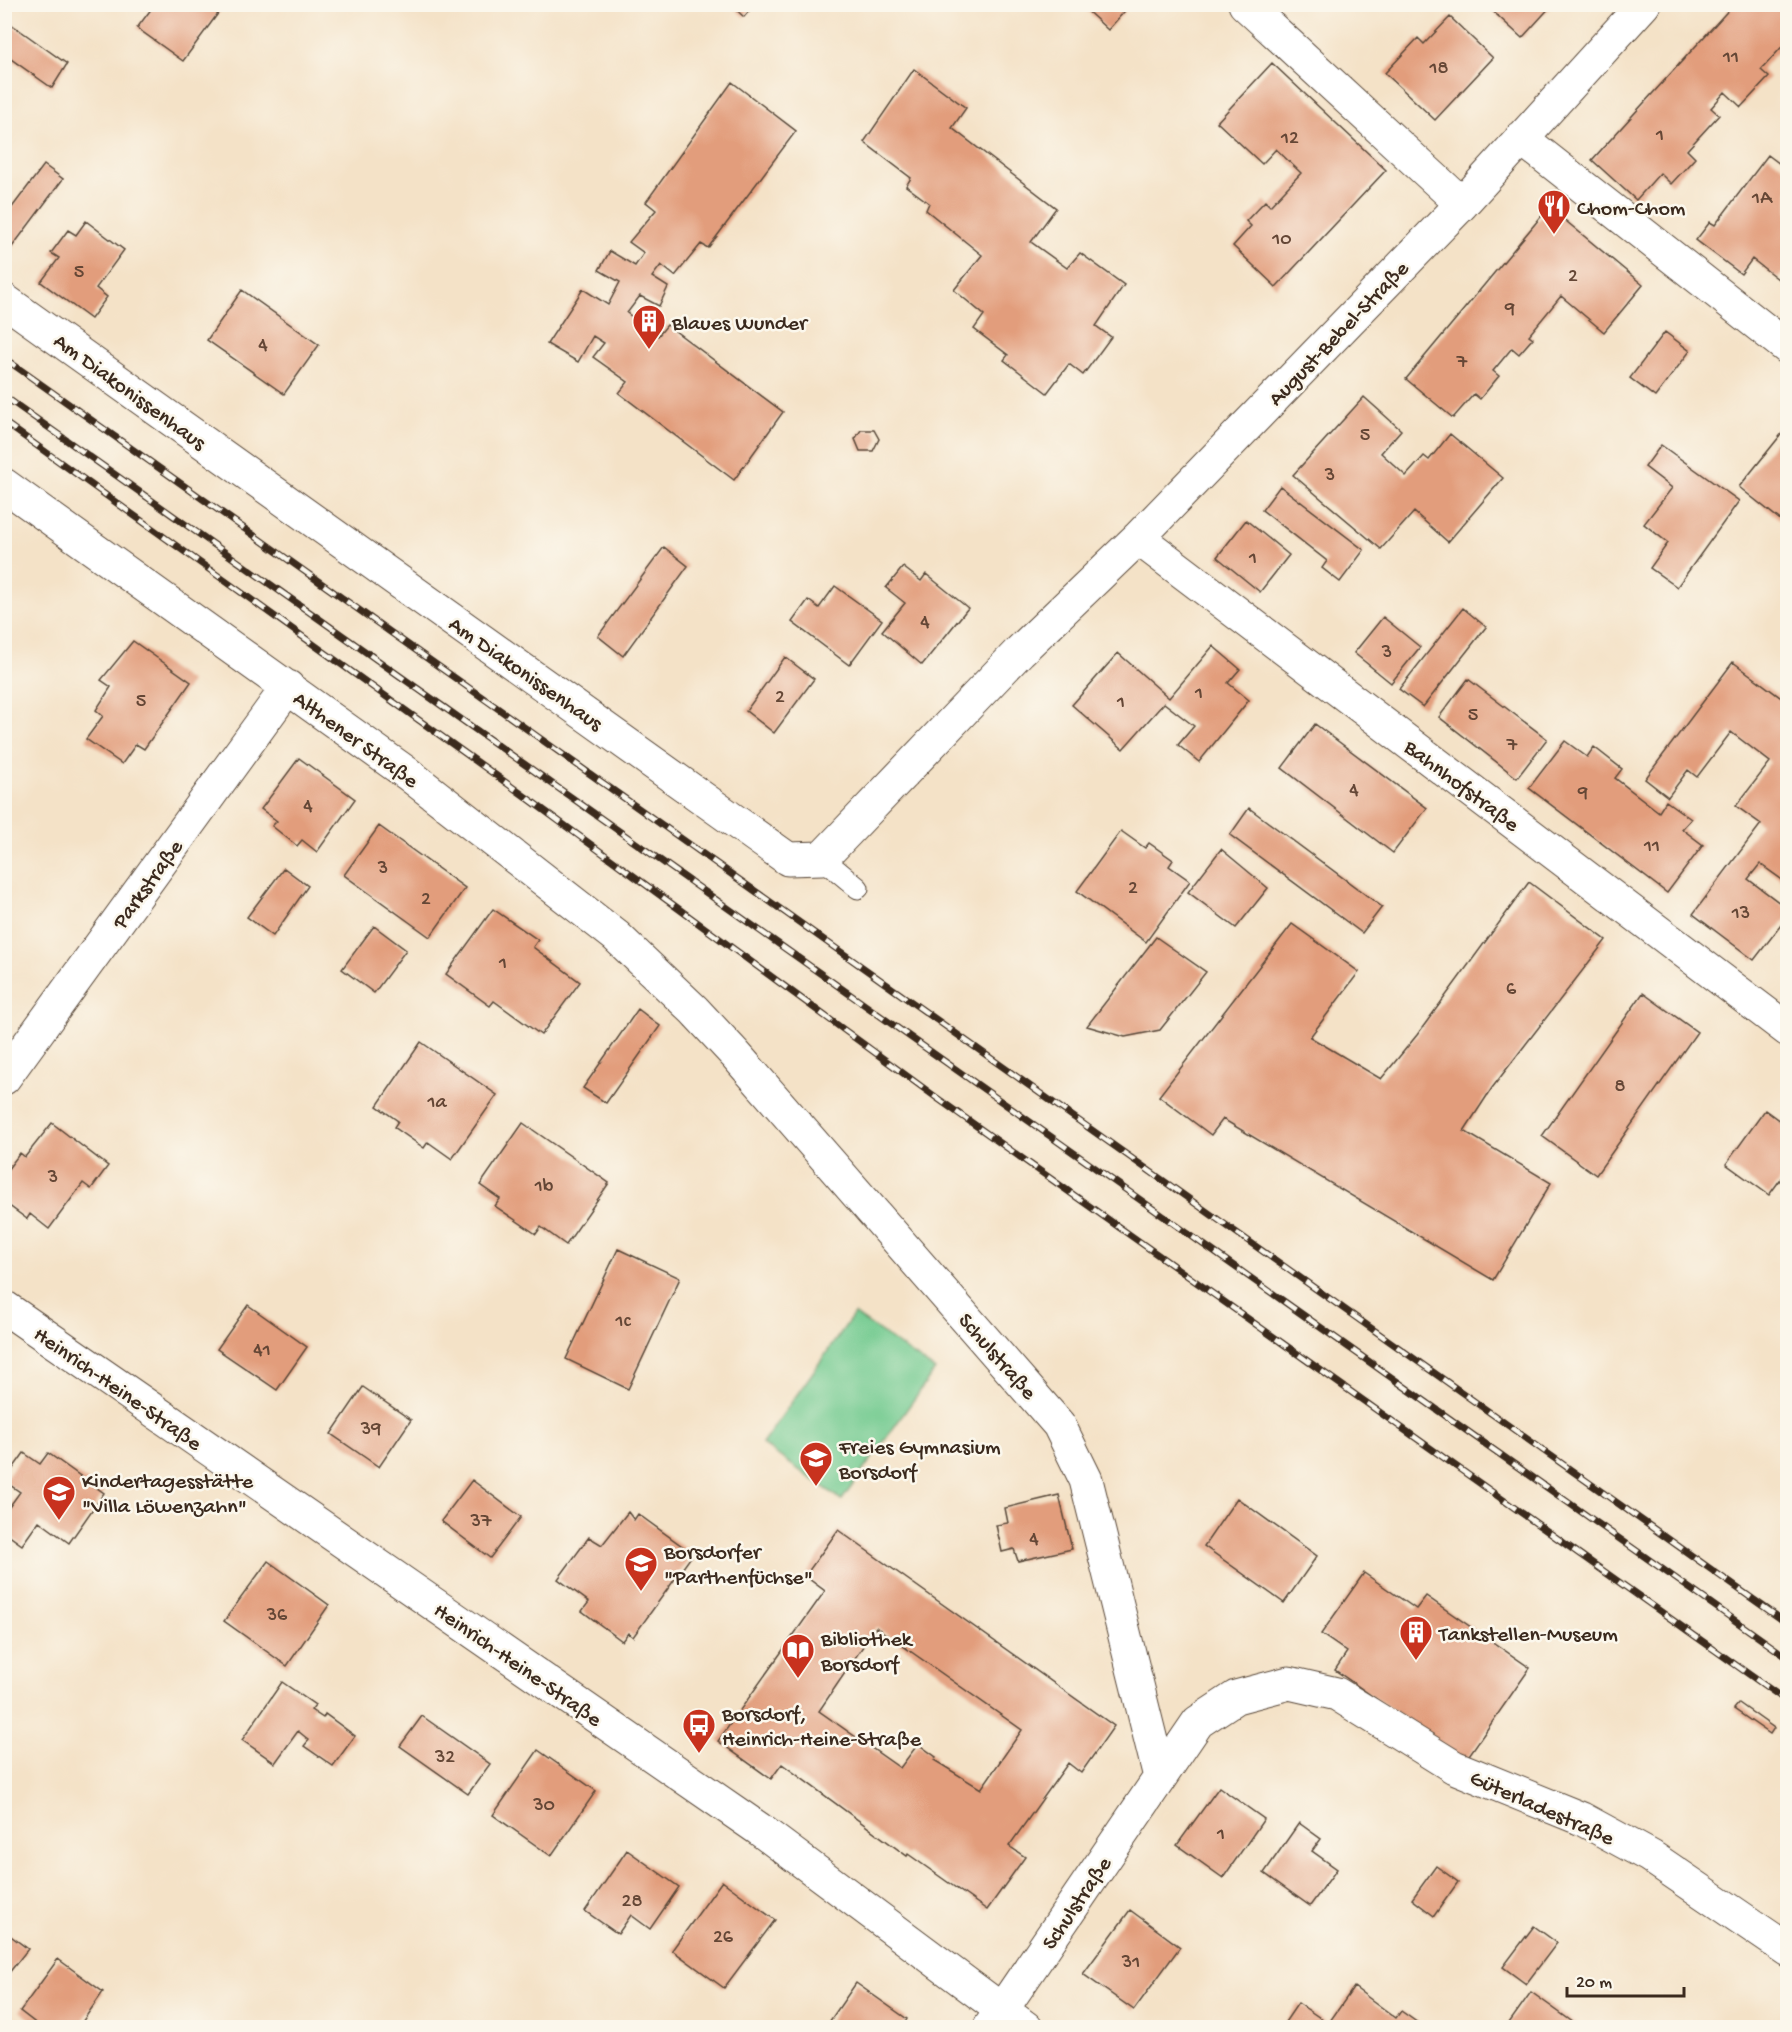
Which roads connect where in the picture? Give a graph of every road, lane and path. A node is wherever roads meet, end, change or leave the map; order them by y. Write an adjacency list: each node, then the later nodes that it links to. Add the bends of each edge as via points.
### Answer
1 (1245, 4): 4 (street)
2 (1644, 4): 3 (street, August-Bebel-Straße)
3 (1521, 138): 4 (street, August-Bebel-Straße); 6 (street)
4 (1462, 204): 8 (street, August-Bebel-Straße)
5 (4, 300): 10 (street, Am Diakonissenhaus, via 788,859)
6 (1788, 348)
7 (4, 485): 9 (street, Althener Straße)
8 (1138, 538): 10 (street, August-Bebel-Straße, via 1020,651); 13 (street, Bahnhofstraße)
9 (288, 687): 12 (street, Althener Straße, via 408,774 616,936); 14 (street, Parkstraße)
10 (822, 858): 11 (lane)
11 (858, 888)
12 (694, 1010): 17 (street, Schulstraße, via 1059,1425 1086,1480)
13 (1788, 1030)
14 (4, 1078)
15 (4, 1308): 19 (street, Heinrich-Heine-Straße, via 759,1829)
16 (1289, 1683): 17 (street, Schulstraße, via 1236,1697 1198,1722); 18 (street, Güterladestraße, via 1337,1694 1454,1767 1582,1819 1650,1856)
17 (1160, 1777): 19 (street, Schulstraße)
18 (1788, 1950)
19 (1006, 2022)

